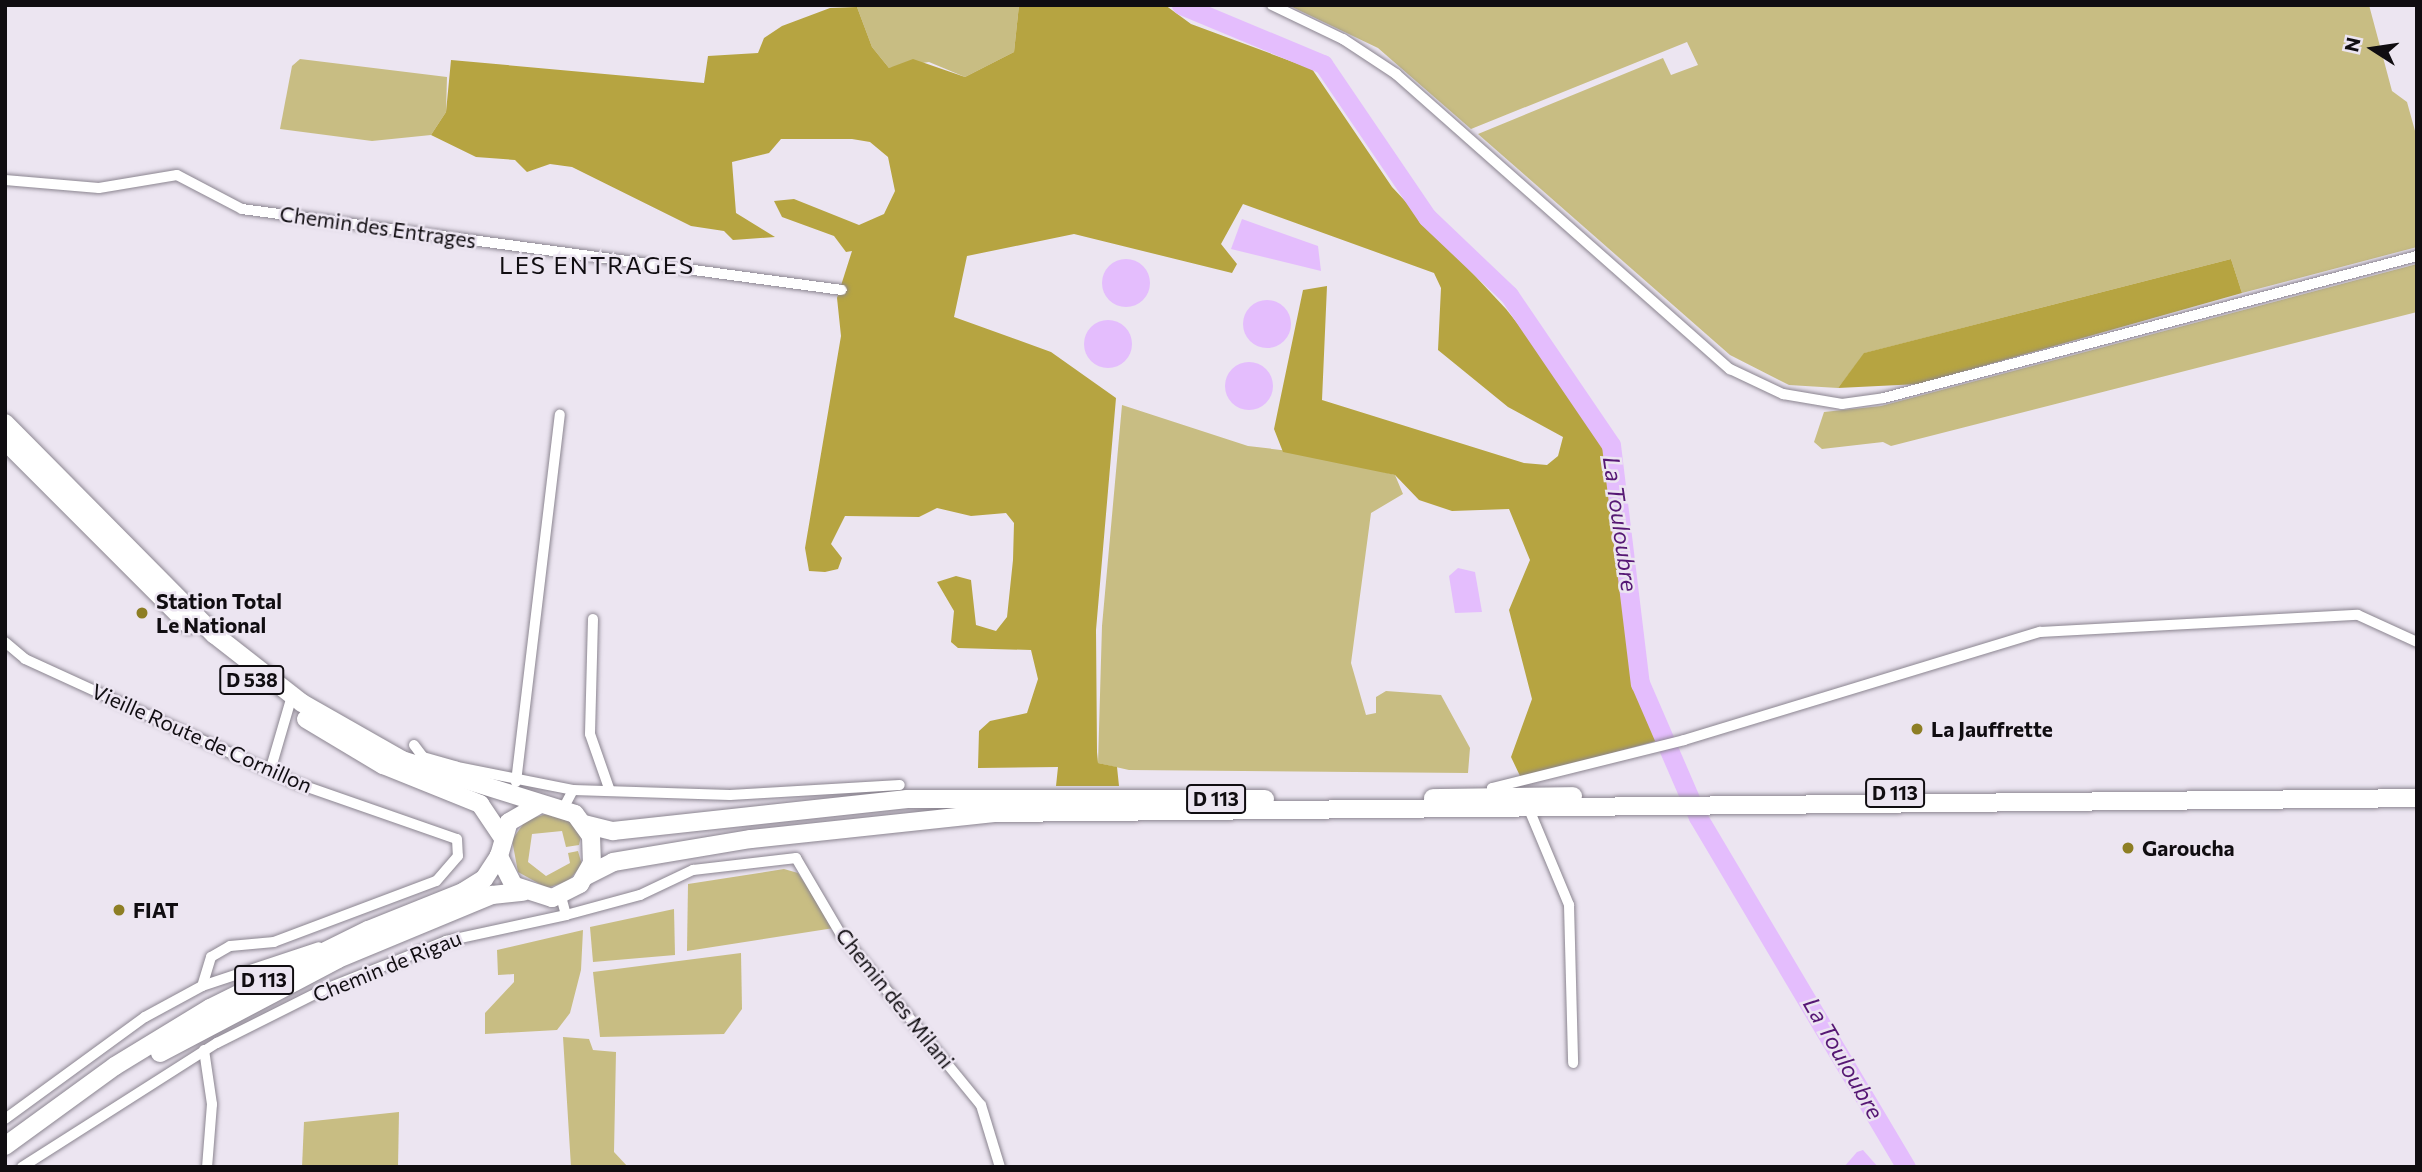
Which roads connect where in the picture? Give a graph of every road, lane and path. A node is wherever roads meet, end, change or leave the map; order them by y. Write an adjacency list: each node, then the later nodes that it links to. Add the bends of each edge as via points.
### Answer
1 (1272, 5): 3 (street, via 1343,39 1396,74 1730,369 1783,394 1842,404 1884,398)
2 (5, 180): 4 (street, Chemin des Entrages, via 99,188 177,175 235,208)
3 (2417, 256)
4 (842, 290)
5 (560, 415): 14 (street)
6 (5, 423): 11 (main road, D 538, via 215,635)
7 (5, 441): 11 (main road, D 538, via 168,605)
8 (593, 619): 18 (street, via 590,734)
9 (5, 642): 13 (street, Vieille Route de Cornillon, via 25,659)
10 (2417, 642): 22 (street, via 2358,615 2040,632 1684,740 1492,788)
11 (290, 702): 13 (street); 23 (main road, D 538, via 402,760); 26 (main road, D 538, via 383,765 480,804)
12 (414, 745): 14 (street, via 422,757)
13 (271, 771): 33 (street, Vieille Route de Cornillon, via 446,830 457,839 458,856 436,881 274,942 230,946 211,957)
14 (516, 782): 17 (street)
15 (900, 785): 18 (street, via 730,795)
16 (2417, 787): 20 (main road, D 113)
17 (573, 790): 18 (street); 24 (street)
18 (610, 791)
19 (2417, 798): 20 (main road, D 113)
20 (1712, 801): 21 (main road, D 113)
21 (1526, 802): 22 (main road, D 113); 35 (street, via 1569,905)
22 (1494, 803): 25 (main road, D 113, via 907,799 613,831); 28 (main road, D 113, via 958,816 693,848 613,862)
23 (537, 805): 24 (main road); 26 (main road, via 522,811)
24 (564, 807): 25 (main road)
25 (584, 824): 28 (main road, via 593,849)
26 (502, 836): 27 (main road)
27 (499, 856): 29 (main road, via 507,877); 32 (main road, D 113, via 484,879 463,892)
28 (586, 876): 30 (main road)
29 (523, 892): 30 (main road); 37 (main road, D 113, via 492,895 338,959)
30 (561, 896): 31 (street)
31 (566, 915): 34 (street, Chemin de Rigau, via 496,926 402,957); 41 (street, Chemin des Milani, via 640,895 692,870 796,858 840,933 981,1105)
32 (368, 930): 33 (street); 37 (main road, D 113, via 210,1009)
33 (202, 986): 36 (street, via 145,1017)
34 (204, 1050): 39 (street, Chemin de Rigau); 40 (street, via 212,1104)
35 (1573, 1063)
36 (5, 1119)
37 (35, 1124): 38 (main road, D 113)
38 (5, 1146)
39 (22, 1167)
40 (207, 1167)
41 (1000, 1167)

